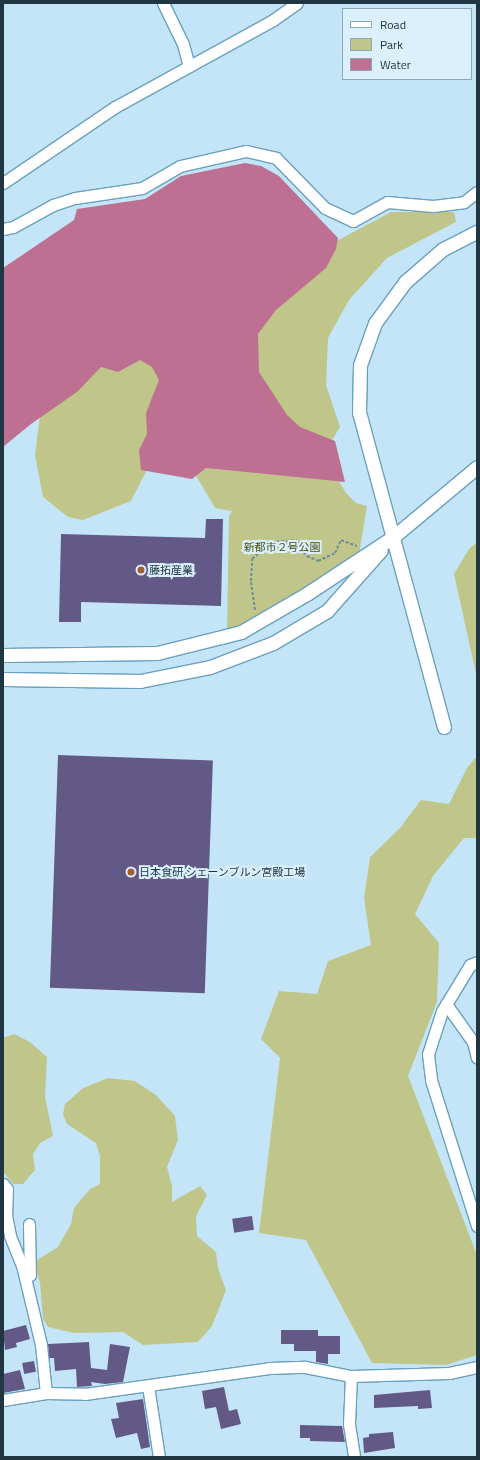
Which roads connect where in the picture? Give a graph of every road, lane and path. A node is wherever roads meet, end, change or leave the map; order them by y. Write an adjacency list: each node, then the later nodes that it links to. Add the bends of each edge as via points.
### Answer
1 (163, 3): 3 (street, via 183,44)
2 (297, 3): 3 (street, via 273,20)
3 (189, 66): 4 (street, via 115,107)
4 (3, 182)
5 (477, 192): 6 (street, via 464,202 433,206 387,202 353,221 325,208 276,158 246,151 180,166 142,188 75,198 53,205)
6 (3, 230)
7 (476, 236): 9 (street, via 443,249 405,282 375,323 360,365 359,413)
8 (477, 467): 9 (street)
9 (393, 537): 10 (street); 13 (street, via 327,611 273,643 210,667 140,681); 14 (street)
10 (371, 552): 11 (street); 11 (path, via 341,540 335,553 318,561 307,556 297,540 271,542 252,559 251,581)
11 (256, 624): 12 (street, via 241,632 157,653)
12 (3, 655)
13 (3, 679)
14 (444, 726)
15 (477, 962): 16 (street, via 470,965)
16 (446, 1004): 17 (street, via 473,1042); 20 (street, via 428,1054 431,1080)
17 (477, 1058)
18 (3, 1184): 21 (street, via 7,1189 6,1215 10,1236)
19 (29, 1224): 21 (street, via 32,1286)
20 (477, 1226)
21 (28, 1289): 25 (street, via 41,1346)
22 (477, 1367): 23 (street, via 449,1373)
23 (351, 1376): 24 (street, via 305,1367 269,1368); 28 (street, via 349,1424)
24 (148, 1386): 25 (street, via 85,1394); 27 (street)
25 (46, 1393): 26 (street)
26 (3, 1400)
27 (159, 1457)
28 (354, 1457)

